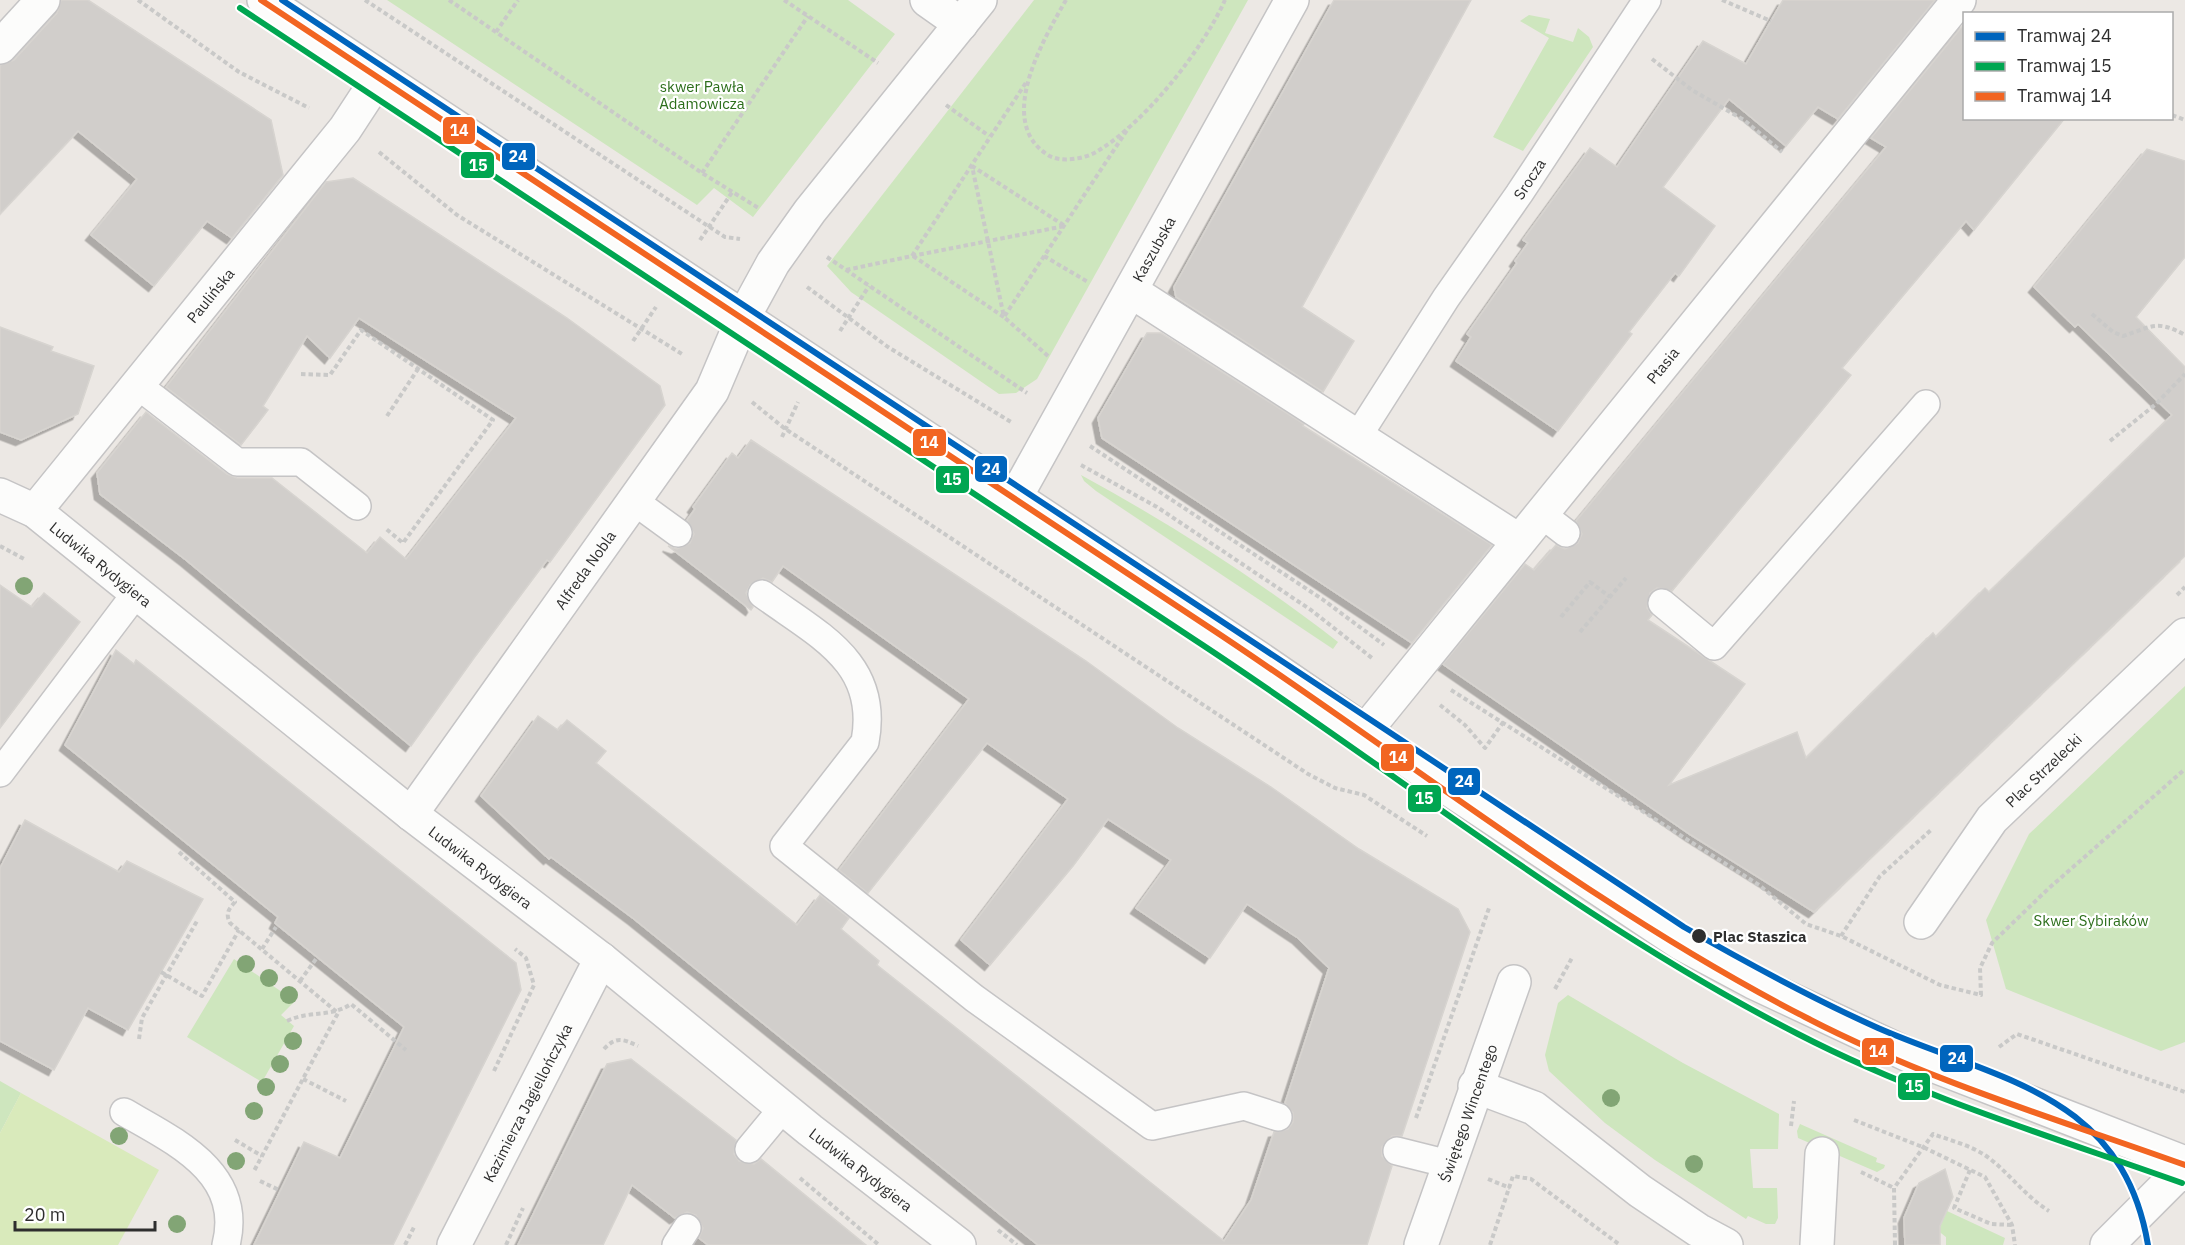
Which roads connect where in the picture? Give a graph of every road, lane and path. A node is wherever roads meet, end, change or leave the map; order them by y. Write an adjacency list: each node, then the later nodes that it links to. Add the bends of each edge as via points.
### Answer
1 (43, 0): 20 (street)
2 (138, 0): 26 (path, via 239,72)
3 (264, 0): 23 (street)
4 (365, 0): 36 (path, via 725,237 740,238)
5 (449, 0): 18 (path)
6 (518, 0): 18 (path)
7 (784, 0): 16 (path)
8 (927, 0): 15 (street)
9 (1066, 0): 22 (path)
10 (1225, 0): 25 (path, via 1178,75)
11 (1292, 0): 39 (street, Kaszubska)
12 (1647, 0): 19 (lane, Srocza)
13 (1722, 0): 17 (path)
14 (1959, 0): 63 (street, Ptasia)
15 (970, 12): 32 (street)
16 (808, 16): 21 (path); 30 (path)
17 (1771, 21)
18 (496, 32): 30 (path)
19 (1619, 45): 28 (path, via 1639,48 1692,90 1744,120); 54 (lane, Srocza)
20 (0, 47)
21 (885, 67)
22 (1031, 75): 25 (path, via 1023,109 1025,130 1034,146 1051,157 1077,159 1095,152); 27 (path)
23 (380, 77): 26 (street, Paulińska); 42 (street)
24 (942, 102): 27 (path)
25 (1133, 121): 31 (path)
26 (345, 129): 47 (path, via 457,215 640,330); 49 (street, Paulińska)
27 (989, 136): 29 (path)
28 (1784, 154)
29 (972, 166): 31 (path); 33 (path); 34 (path)
30 (702, 173): 32 (path)
31 (1065, 226): 33 (path); 35 (path)
32 (794, 234): 36 (street); 37 (path)
33 (988, 241): 34 (path); 41 (path)
34 (912, 256): 37 (path); 41 (path)
35 (1044, 256): 38 (path); 41 (path)
36 (773, 263): 42 (street); 53 (path, via 888,347)
37 (846, 270): 50 (path)
38 (1096, 287)
39 (1131, 291): 54 (street); 59 (street, Kaszubska)
40 (2092, 314): 43 (path, via 2123,336 2153,324)
41 (1004, 316): 44 (path)
42 (743, 318): 47 (street, Alfreda Nobla); 59 (street)
43 (2185, 336)
44 (1055, 362)
45 (418, 369): 46 (path, via 361,330 330,375); 52 (path); 61 (path, via 494,420 403,543)
46 (301, 374)
47 (718, 374): 60 (street, Alfreda Nobla, via 712,391); 86 (path, via 784,428 1308,774 1335,788 1364,795)
48 (2185, 374): 56 (path, via 2156,404)
49 (136, 384): 61 (lane, via 237,462 301,462); 62 (street, Paulińska)
50 (1035, 398)
51 (1926, 404): 73 (lane, via 1714,646)
52 (387, 416)
53 (1019, 427)
54 (1358, 436): 66 (street)
55 (1084, 440): 77 (path, via 1096,452 1322,599)
56 (2110, 441)
57 (1075, 462): 78 (path, via 1157,507 1311,610)
58 (0, 495): 62 (street, Ludwika Rydygiera)
59 (1015, 498): 82 (street)
60 (634, 501): 64 (lane); 85 (street, Alfreda Nobla)
61 (357, 506)
62 (35, 511): 70 (street, Ludwika Rydygiera)
63 (1540, 513): 65 (lane); 66 (street, Ptasia)
64 (678, 532)
65 (1566, 533)
66 (1518, 540): 82 (street, Ptasia)
67 (0, 546): 68 (path)
68 (35, 565)
69 (1626, 578): 72 (path)
70 (137, 592): 84 (lane); 85 (street, Ludwika Rydygiera)
71 (762, 594): 118 (lane, via 836,647 866,693 865,742 784,846 974,998 1152,1126 1244,1106)
72 (1610, 597): 74 (path, via 1590,582); 75 (path)
73 (1662, 603)
74 (1561, 617)
75 (1580, 632)
76 (2185, 635): 90 (street, Plac Strzelecki, via 1992,819)
77 (1388, 648)
78 (1376, 662)
79 (1441, 684): 81 (path)
80 (1439, 704): 81 (path, via 1485,748)
81 (1504, 721): 83 (path, via 1566,765 1759,885 1806,924 1841,936 1940,985 1981,995 1980,968 1992,943)
82 (1366, 730): 109 (street, via 1682,944 1838,1024)
83 (2185, 769)
84 (0, 773)
85 (411, 814): 97 (street, Ludwika Rydygiera)
86 (1427, 836)
87 (179, 852): 92 (path, via 235,902 227,917)
88 (1489, 908): 123 (path)
89 (197, 921): 99 (path)
90 (1921, 922)
91 (276, 927): 94 (path)
92 (239, 930): 94 (path); 99 (path, via 202,996)
93 (509, 944): 110 (path, via 526,958 534,985)
94 (262, 950): 100 (path)
95 (1574, 956): 102 (path)
96 (316, 959): 100 (path)
97 (601, 959): 116 (street, Ludwika Rydygiera); 136 (street, Kazimierza Jagiellończyka)
98 (161, 972): 99 (path)
99 (166, 975): 105 (path, via 142,1018)
100 (300, 981): 103 (path)
101 (1514, 982): 112 (street, Świętego Wincentego)
102 (1553, 994)
103 (338, 1013): 104 (path, via 301,1014); 107 (path, via 351,1004); 111 (path)
104 (287, 1020)
105 (139, 1039)
106 (640, 1047): 108 (path, via 621,1038 613,1039)
107 (406, 1050)
108 (600, 1052)
109 (1959, 1076): 113 (path, via 2017,1034); 126 (street)
110 (490, 1078)
111 (303, 1079): 114 (path); 128 (path, via 251,1176)
112 (1475, 1086): 125 (street, Świętego Wincentego); 144 (street, via 1534,1108 1640,1191)
113 (2185, 1092)
114 (345, 1101)
115 (1794, 1101): 120 (path)
116 (783, 1108): 121 (lane); 139 (street, Ludwika Rydygiera)
117 (124, 1112): 134 (lane, via 205,1164 220,1185 227,1207)
118 (1278, 1117)
119 (1854, 1120): 122 (path)
120 (1790, 1130)
121 (752, 1145): 138 (path)
122 (1926, 1148): 127 (path); 130 (path, via 1933,1134 1978,1151 2030,1199); 146 (path, via 1894,1188)
123 (1401, 1152): 125 (lane)
124 (1822, 1154): 145 (street)
125 (1449, 1164): 141 (street, Świętego Wincentego)
126 (2185, 1165): 148 (street)
127 (1970, 1170): 133 (path, via 1985,1177); 133 (path, via 1954,1208 1991,1224)
128 (279, 1191)
129 (524, 1204): 137 (path)
130 (2049, 1211)
131 (990, 1223): 140 (path)
132 (416, 1224): 135 (path)
133 (2012, 1225): 147 (path)
134 (226, 1245)
135 (405, 1245)
136 (454, 1245)
137 (506, 1245)
138 (879, 1245)
139 (959, 1245)
140 (1017, 1245)
141 (1421, 1245)
142 (1490, 1245): 143 (path, via 1513,1176 1531,1179)
143 (1620, 1245)
144 (1726, 1245)
145 (1817, 1245)
146 (1895, 1245)
147 (2015, 1245)
148 (2107, 1245)

